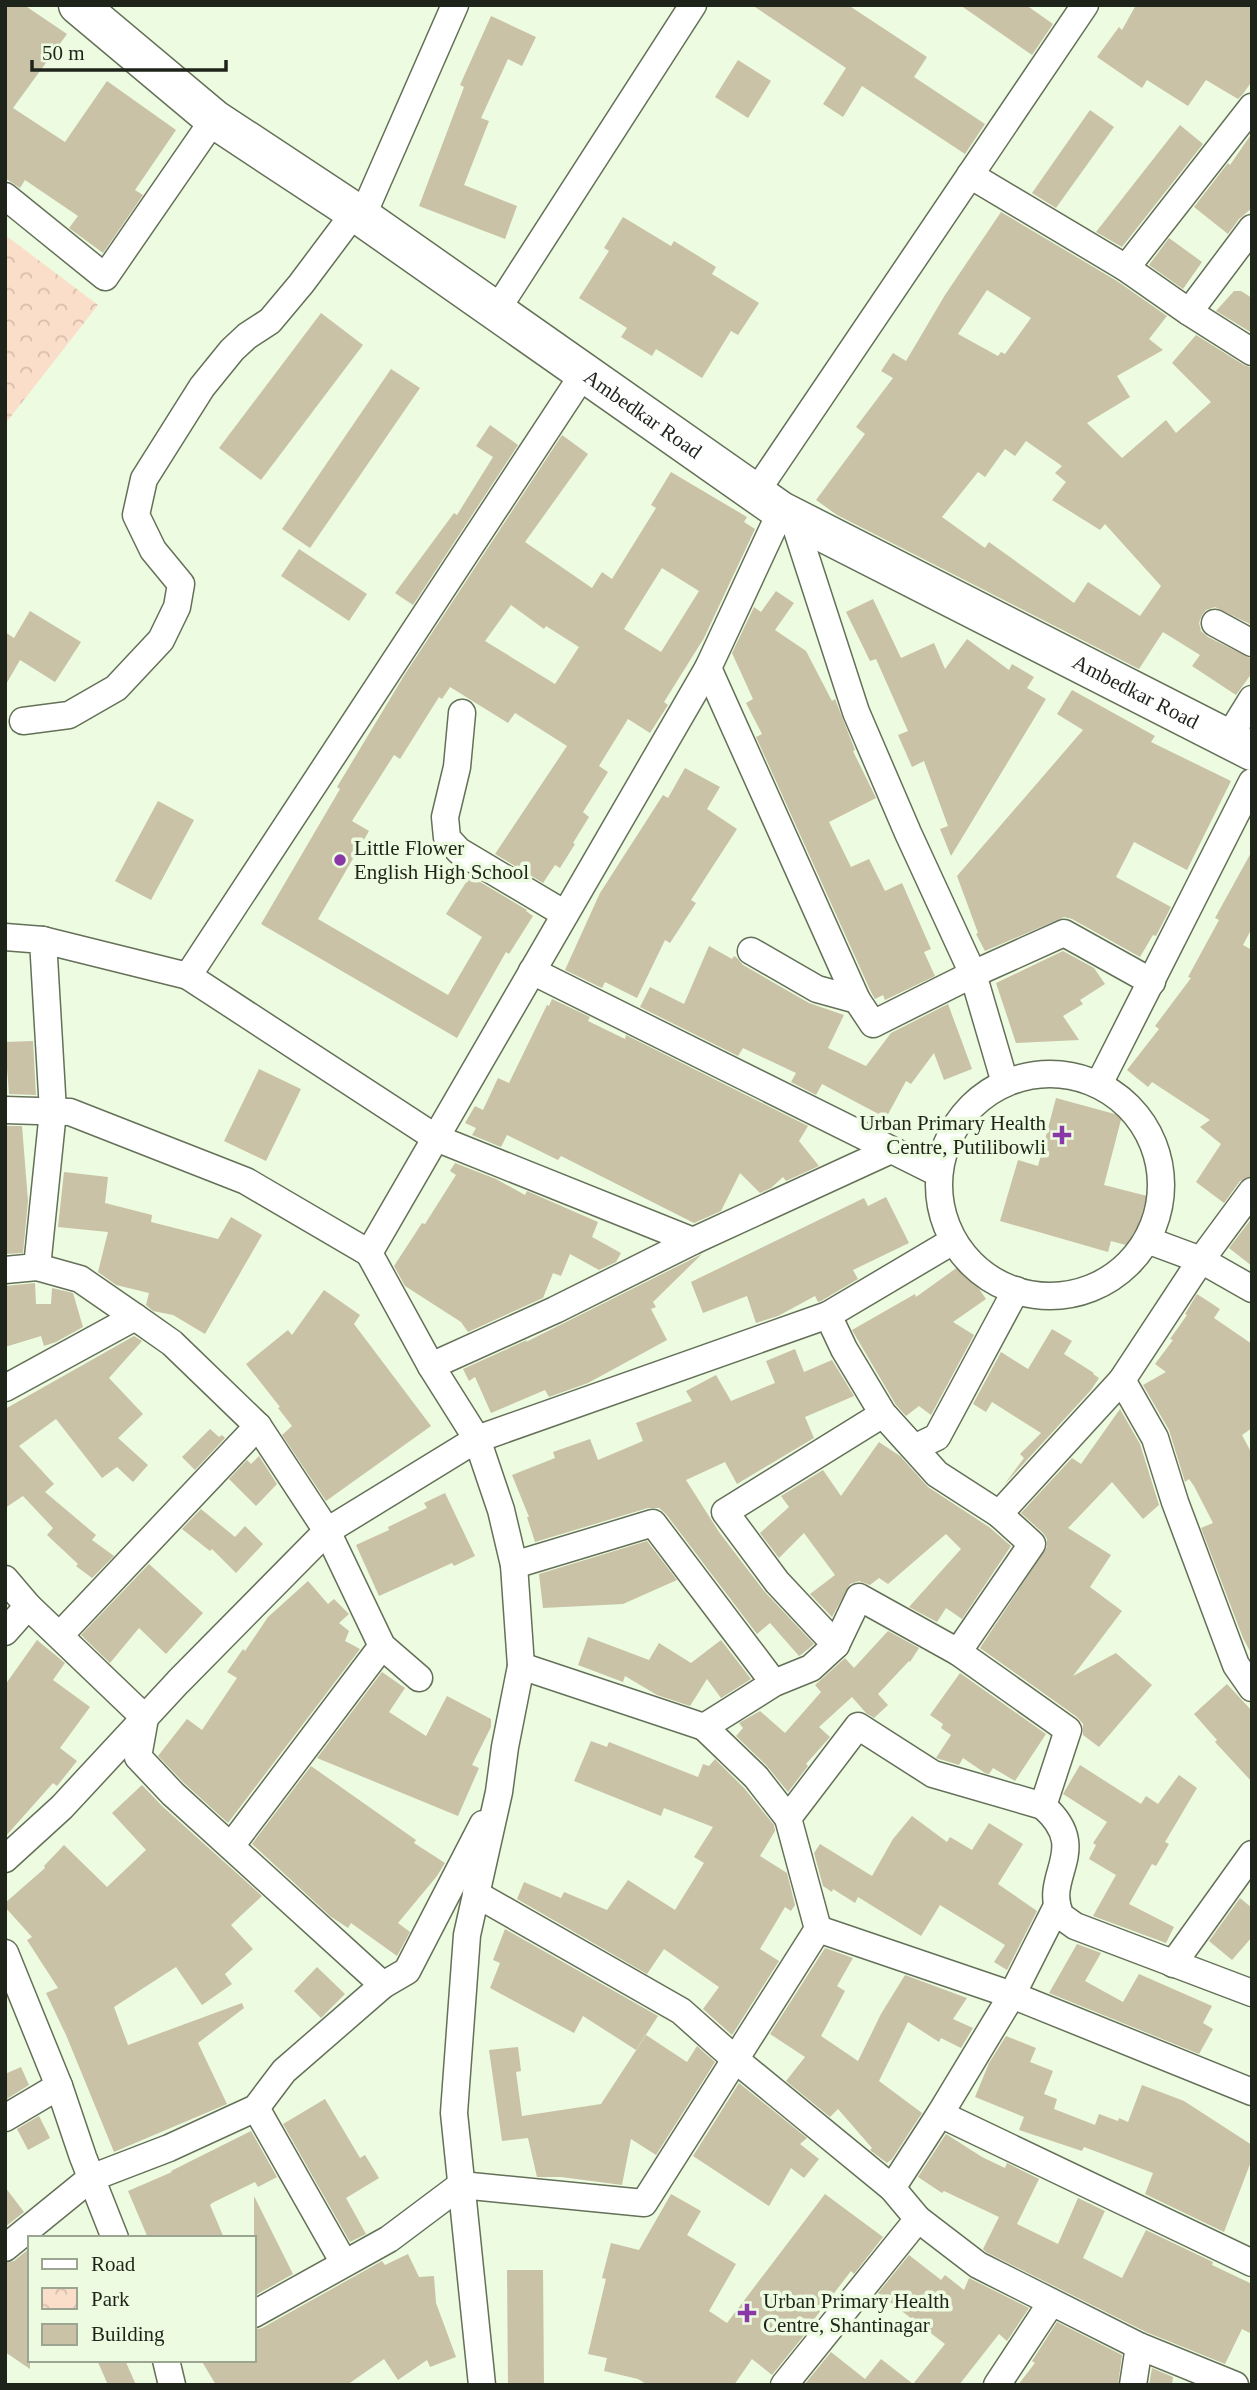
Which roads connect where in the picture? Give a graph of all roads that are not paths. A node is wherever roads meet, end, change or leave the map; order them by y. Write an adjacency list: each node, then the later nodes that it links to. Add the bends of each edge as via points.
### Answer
1 (78, 5): 6 (main road, Ambedkar Road)
2 (455, 5): 9 (street)
3 (693, 5): 12 (street)
4 (1085, 5): 7 (street)
5 (1252, 107): 11 (street)
6 (214, 119): 8 (street, via 105,277); 9 (main road, Ambedkar Road)
7 (970, 175): 11 (street); 16 (street)
8 (5, 196)
9 (358, 214): 12 (main road, Ambedkar Road); 22 (street, via 270,321 232,350 202,387 144,480 136,515 153,550 181,584 177,607 161,640 116,688 69,715)
10 (1252, 228): 13 (street)
11 (1126, 268): 13 (street)
12 (496, 311): 15 (main road, Ambedkar Road)
13 (1189, 312): 14 (street)
14 (1252, 352)
15 (584, 373): 16 (main road, Ambedkar Road); 31 (street)
16 (777, 507): 19 (street); 23 (main road, Ambedkar Road); 30 (street, via 856,712)
17 (1215, 622): 18 (street)
18 (1252, 643)
19 (708, 668): 25 (street); 33 (street)
20 (1252, 699): 23 (street)
21 (462, 713): 25 (street, via 457,767 445,817 447,838 459,851)
22 (23, 721)
23 (1240, 744)
24 (1252, 782): 32 (street)
25 (565, 914): 29 (street)
26 (5, 937): 27 (street)
27 (43, 940): 31 (street); 37 (street)
28 (751, 951): 33 (street, via 817,989)
29 (532, 971): 38 (street); 39 (street)
30 (973, 974): 32 (street, via 1064,933); 33 (street, via 873,1024); 34 (street)
31 (188, 976): 38 (street)
32 (1152, 982): 35 (street)
33 (857, 1000)
34 (1005, 1083): 35 (street, via 1036,1074 1068,1075); 40 (street, via 980,1098 959,1119 945,1145)
35 (1099, 1084): 42 (street, via 1128,1106 1149,1135 1160,1170 1160,1206)
36 (5, 1110): 37 (street)
37 (53, 1111): 45 (street, via 70,1112 246,1181); 47 (street)
38 (436, 1138): 43 (street); 45 (street)
39 (891, 1150): 40 (street); 43 (street)
40 (938, 1173): 44 (street, via 940,1209)
41 (1252, 1191): 46 (street)
42 (1147, 1240): 46 (street); 50 (street, via 1126,1267 1098,1286 1065,1296)
43 (693, 1241): 53 (street)
44 (953, 1241): 50 (street, via 986,1276); 51 (street)
45 (369, 1253): 53 (street)
46 (1200, 1260): 49 (street); 54 (street)
47 (37, 1267): 48 (street); 52 (street, via 80,1279)
48 (5, 1270)
49 (1252, 1289)
50 (1016, 1290): 56 (street, via 937,1437 914,1448)
51 (828, 1315): 56 (street); 58 (street)
52 (135, 1317): 55 (street); 57 (street, via 172,1343)
53 (431, 1366): 58 (street)
54 (1122, 1380): 59 (street); 72 (street, via 1155,1438 1236,1665)
55 (5, 1388)
56 (883, 1414): 59 (street, via 937,1474); 66 (street, via 725,1512 777,1582)
57 (258, 1426): 60 (street); 65 (street)
58 (477, 1439): 60 (street); 61 (street)
59 (999, 1514): 68 (street, via 1032,1544)
60 (327, 1531): 67 (street); 73 (street)
61 (514, 1565): 69 (street); 71 (street, via 653,1523)
62 (5, 1579): 63 (street)
63 (28, 1606): 64 (street); 65 (street)
64 (5, 1632)
65 (60, 1635): 73 (street)
66 (836, 1645): 68 (street, via 859,1597); 71 (street, via 811,1668)
67 (382, 1646): 70 (street); 78 (street)
68 (958, 1652): 76 (street, via 1068,1730)
69 (521, 1666): 74 (street); 75 (street)
70 (419, 1678)
71 (774, 1683): 74 (street)
72 (1252, 1688)
73 (145, 1718): 78 (street, via 138,1758); 80 (street, via 62,1807)
74 (704, 1727): 77 (street, via 756,1777)
75 (499, 1792): 81 (street); 86 (street, via 407,1971)
76 (1043, 1806): 77 (street, via 933,1774 858,1726); 82 (street, via 1058,1819 1065,1840)
77 (788, 1818): 83 (street)
78 (231, 1846): 86 (street)
79 (1252, 1854): 85 (street)
80 (5, 1859)
81 (476, 1894): 89 (street, via 681,2011); 96 (street, via 467,1935 454,2113)
82 (1057, 1906): 85 (street, via 1060,1916 1075,1926); 88 (street)
83 (818, 1929): 88 (street); 89 (street)
84 (5, 1953): 90 (street)
85 (1173, 1964): 87 (street)
86 (383, 1985): 92 (street, via 284,2071)
87 (1252, 1993)
88 (1012, 1995): 91 (street); 93 (street)
89 (736, 2060): 96 (street, via 644,2203); 97 (street)
90 (59, 2087): 94 (street); 95 (street)
91 (1252, 2092)
92 (256, 2108): 95 (street); 101 (street)
93 (940, 2114): 97 (street); 102 (street)
94 (5, 2118)
95 (91, 2178): 99 (street); 100 (street)
96 (461, 2185): 101 (street, via 388,2239); 106 (street)
97 (892, 2188): 98 (street)
98 (918, 2219): 103 (street, via 978,2265); 107 (street)
99 (114, 2236)
100 (5, 2248)
101 (344, 2263): 104 (street)
102 (1252, 2263)
103 (1051, 2303): 105 (street); 108 (street)
104 (256, 2313)
105 (1139, 2346): 109 (street); 110 (street)
106 (482, 2385)
107 (784, 2385)
108 (997, 2385)
109 (1133, 2385)
110 (1235, 2385)

